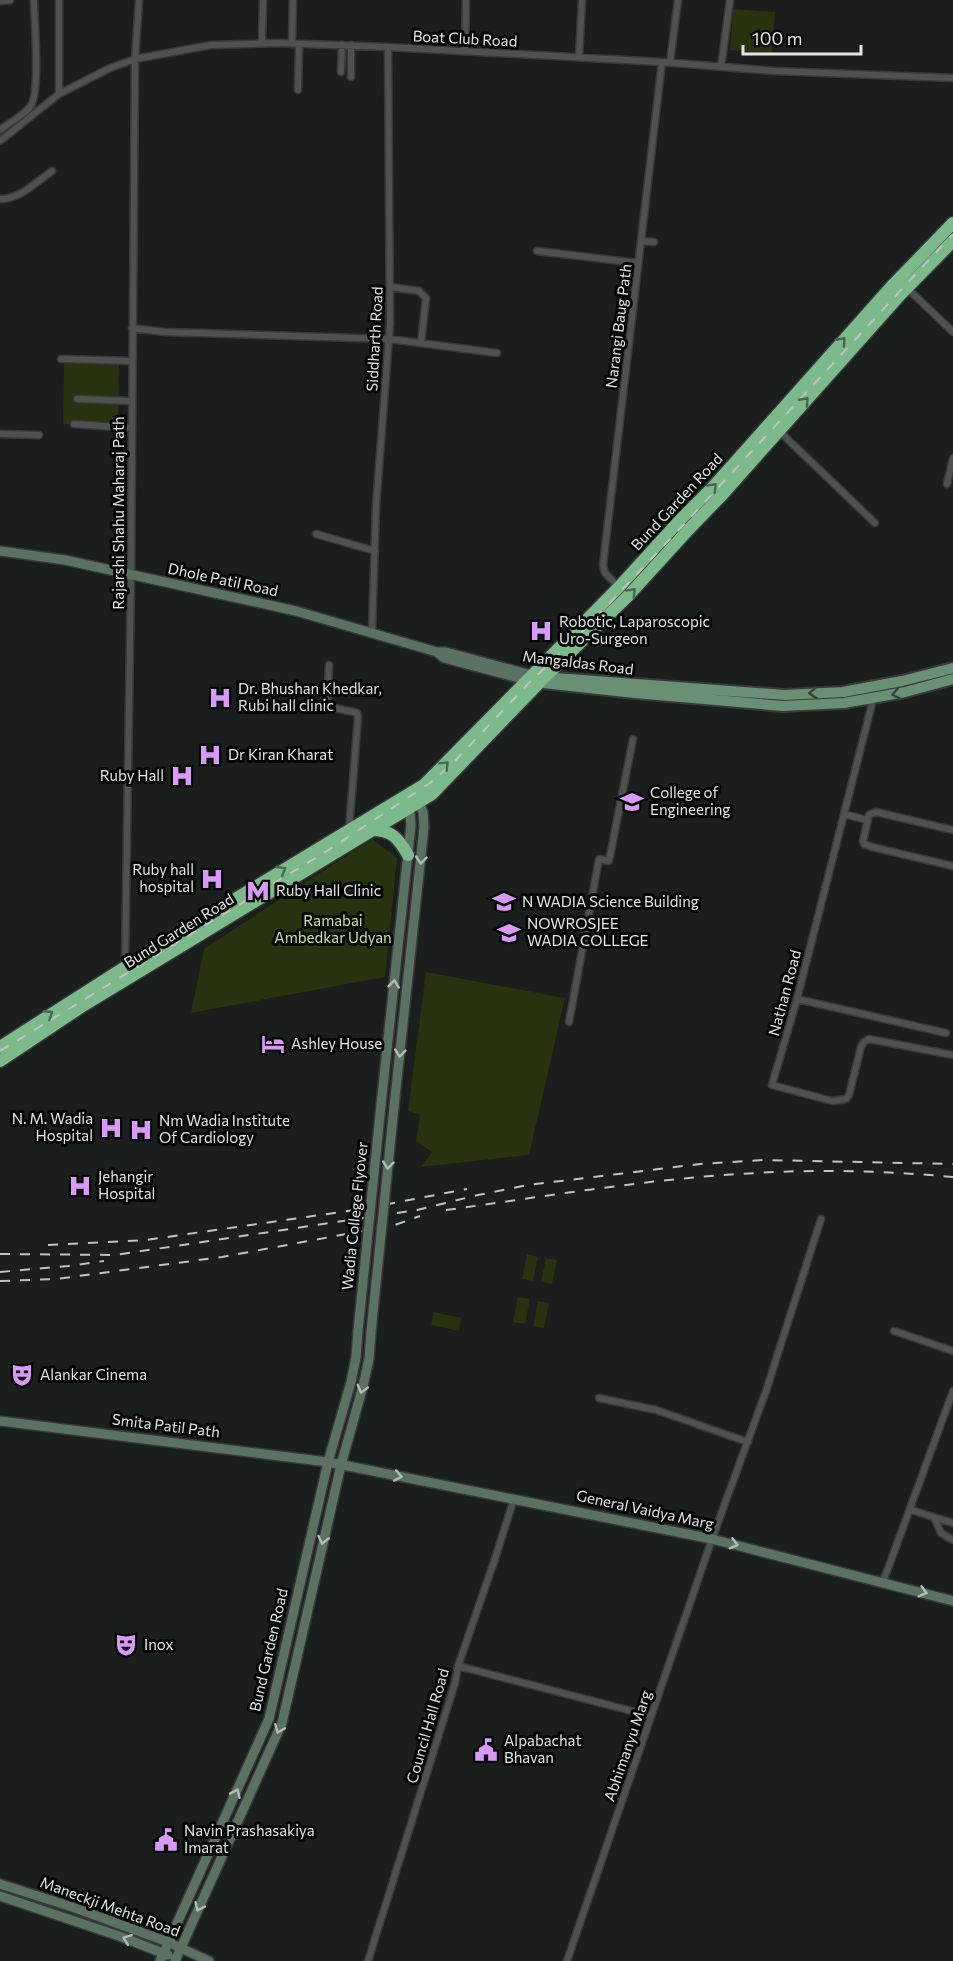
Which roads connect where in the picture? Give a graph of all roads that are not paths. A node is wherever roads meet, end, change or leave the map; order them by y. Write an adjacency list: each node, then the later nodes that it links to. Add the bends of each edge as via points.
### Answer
1 (10, 0): 11 (street)
2 (34, 0): 28 (street)
3 (59, 0): 27 (street)
4 (139, 0): 19 (street, Rajarshi Shahu Maharaj Path)
5 (263, 0): 12 (street)
6 (292, 0): 13 (street)
7 (466, 0): 17 (street)
8 (582, 0): 18 (street)
9 (678, 0): 21 (street)
10 (730, 0): 22 (street)
11 (0, 1)
12 (262, 43): 13 (street, Boat Club Road); 19 (street, Boat Club Road, via 210,45)
13 (295, 44): 14 (street, Boat Club Road); 26 (street)
14 (342, 45): 15 (street, Boat Club Road); 23 (street)
15 (351, 45): 16 (street, Boat Club Road); 24 (street)
16 (388, 47): 17 (street, Boat Club Road); 40 (street, Siddharth Road)
17 (465, 51): 18 (street, Boat Club Road)
18 (579, 57): 20 (street, Boat Club Road)
19 (135, 59): 27 (street, Boat Club Road); 42 (street, Rajarshi Shahu Maharaj Path)
20 (662, 62): 21 (street, Boat Club Road); 35 (street, Narangi Baug Path)
21 (670, 63): 22 (street, Boat Club Road)
22 (721, 67): 25 (street, Boat Club Road)
23 (341, 72)
24 (351, 77)
25 (953, 78)
26 (298, 90)
27 (59, 94): 29 (street, Boat Club Road)
28 (33, 102): 29 (street); 30 (street)
29 (40, 109): 31 (street, Boat Club Road)
30 (0, 130)
31 (0, 141)
32 (52, 171): 33 (street, via 18,195)
33 (0, 199)
34 (953, 222): 63 (highway, Bund Garden Road, one-way to 34)
35 (641, 241): 37 (street); 39 (street, Narangi Baug Path)
36 (953, 241): 41 (highway, Bund Garden Road)
37 (654, 242)
38 (537, 251): 39 (street)
39 (638, 263): 63 (street, Narangi Baug Path, via 603,565 605,573)
40 (391, 287): 44 (street, Siddharth Road); 45 (street, via 419,291 426,298)
41 (907, 288): 43 (street); 53 (highway, Bund Garden Road, one-way to 41)
42 (132, 328): 44 (street, via 175,333); 48 (street, Rajarshi Shahu Maharaj Path)
43 (953, 332)
44 (389, 339): 45 (street); 61 (street, Siddharth Road)
45 (421, 343): 46 (street)
46 (497, 353)
47 (61, 359): 48 (street)
48 (132, 361): 50 (street, Rajarshi Shahu Maharaj Path)
49 (77, 399): 50 (street)
50 (132, 401): 52 (street, Rajarshi Shahu Maharaj Path)
51 (74, 424): 52 (street)
52 (132, 428): 62 (street, Rajarshi Shahu Maharaj Path)
53 (778, 430): 58 (street); 68 (highway, Bund Garden Road, one-way to 53, via 628,596)
54 (0, 434): 55 (street)
55 (39, 435)
56 (953, 458): 57 (street)
57 (948, 484)
58 (875, 523)
59 (316, 534): 61 (street)
60 (0, 551): 62 (main road, Dhole Patil Road)
61 (375, 551): 64 (street, Siddharth Road)
62 (131, 575): 64 (main road, Dhole Patil Road, via 296,611); 81 (street, Rajarshi Shahu Maharaj Path)
63 (620, 587): 68 (highway, Bund Garden Road)
64 (372, 633): 65 (main road, Dhole Patil Road)
65 (437, 652): 68 (main road, Mangaldas Road, via 444,658)
66 (329, 666): 78 (street, via 327,704 357,713 358,717)
67 (953, 668): 70 (main road, Mangaldas Road)
68 (535, 679): 70 (main road, Mangaldas Road, one-way to 68, via 783,695); 72 (highway, Bund Garden Road, via 424,785)
69 (953, 679): 70 (main road, Mangaldas Road, one-way to 70, via 905,692)
70 (873, 692): 74 (street, Nathan Road)
71 (633, 739): 83 (street, via 609,861 599,860)
72 (417, 797): 73 (highway, Bund Garden Road); 91 (main road, Wadia College Flyover, one-way to 91, bridge, via 424,827)
73 (403, 805): 76 (highway, Bund Garden Road); 78 (highway, Bund Garden Road); 79 (main road, via 410,814)
74 (844, 814): 75 (street); 82 (street, Nathan Road)
75 (867, 820): 77 (street, via 873,813 880,813); 80 (street, via 864,844)
76 (372, 830): 78 (highway, Bund Garden Road); 79 (highway, via 392,834)
77 (953, 830)
78 (352, 835): 81 (highway, Bund Garden Road, one-way to 78); 87 (highway, Bund Garden Road)
79 (408, 855): 89 (main road, Wadia College Flyover, one-way to 79, bridge)
80 (953, 866)
81 (125, 967): 85 (highway, Bund Garden Road, one-way to 81)
82 (797, 999): 84 (street); 86 (street, Nathan Road, via 772,1085 832,1101 846,1099 861,1047 869,1039)
83 (568, 1022)
84 (946, 1033)
85 (0, 1047)
86 (953, 1055)
87 (0, 1061)
88 (821, 1219): 96 (street, Abhimanyu Marg)
89 (358, 1330): 97 (main road, Bund Garden Road, via 351,1382)
90 (894, 1331): 92 (street)
91 (371, 1332): 98 (main road, Bund Garden Road, one-way to 98, via 363,1386)
92 (953, 1351)
93 (953, 1391): 100 (street)
94 (599, 1398): 96 (street, via 656,1410)
95 (0, 1421): 97 (main road, Smita Patil Path)
96 (748, 1442): 103 (street, Abhimanyu Marg)
97 (328, 1462): 98 (main road, General Vaidya Marg); 111 (main road, Bund Garden Road, one-way to 97, via 269,1719)
98 (341, 1465): 99 (main road, General Vaidya Marg, one-way to 99); 112 (main road, Bund Garden Road, one-way to 112, via 282,1723)
99 (514, 1498): 103 (main road, General Vaidya Marg); 107 (street, Council Hall Road)
100 (911, 1510): 101 (street); 105 (street)
101 (933, 1517): 102 (street); 104 (street, via 941,1533)
102 (953, 1523)
103 (712, 1539): 105 (main road, General Vaidya Marg, one-way to 105); 108 (street, Abhimanyu Marg)
104 (953, 1540)
105 (883, 1582): 106 (main road, General Vaidya Marg, one-way to 106)
106 (953, 1600)
107 (458, 1666): 108 (street); 116 (street, Council Hall Road)
108 (651, 1716): 117 (street, Abhimanyu Marg)
109 (0, 1884): 111 (main road, Maneckji Mehta Road)
110 (0, 1896): 113 (main road, Maneckji Mehta Road, one-way to 110, via 108,1932)
111 (168, 1942): 112 (main road, Maneckji Mehta Road); 113 (main road, Bund Garden Road)
112 (180, 1947): 114 (main road, Bund Garden Road); 115 (main road, Maneckji Mehta Road)
113 (162, 1957): 114 (main road, Maneckji Mehta Road)
114 (177, 1960)
115 (209, 1961)
116 (368, 1961)
117 (567, 1961)

